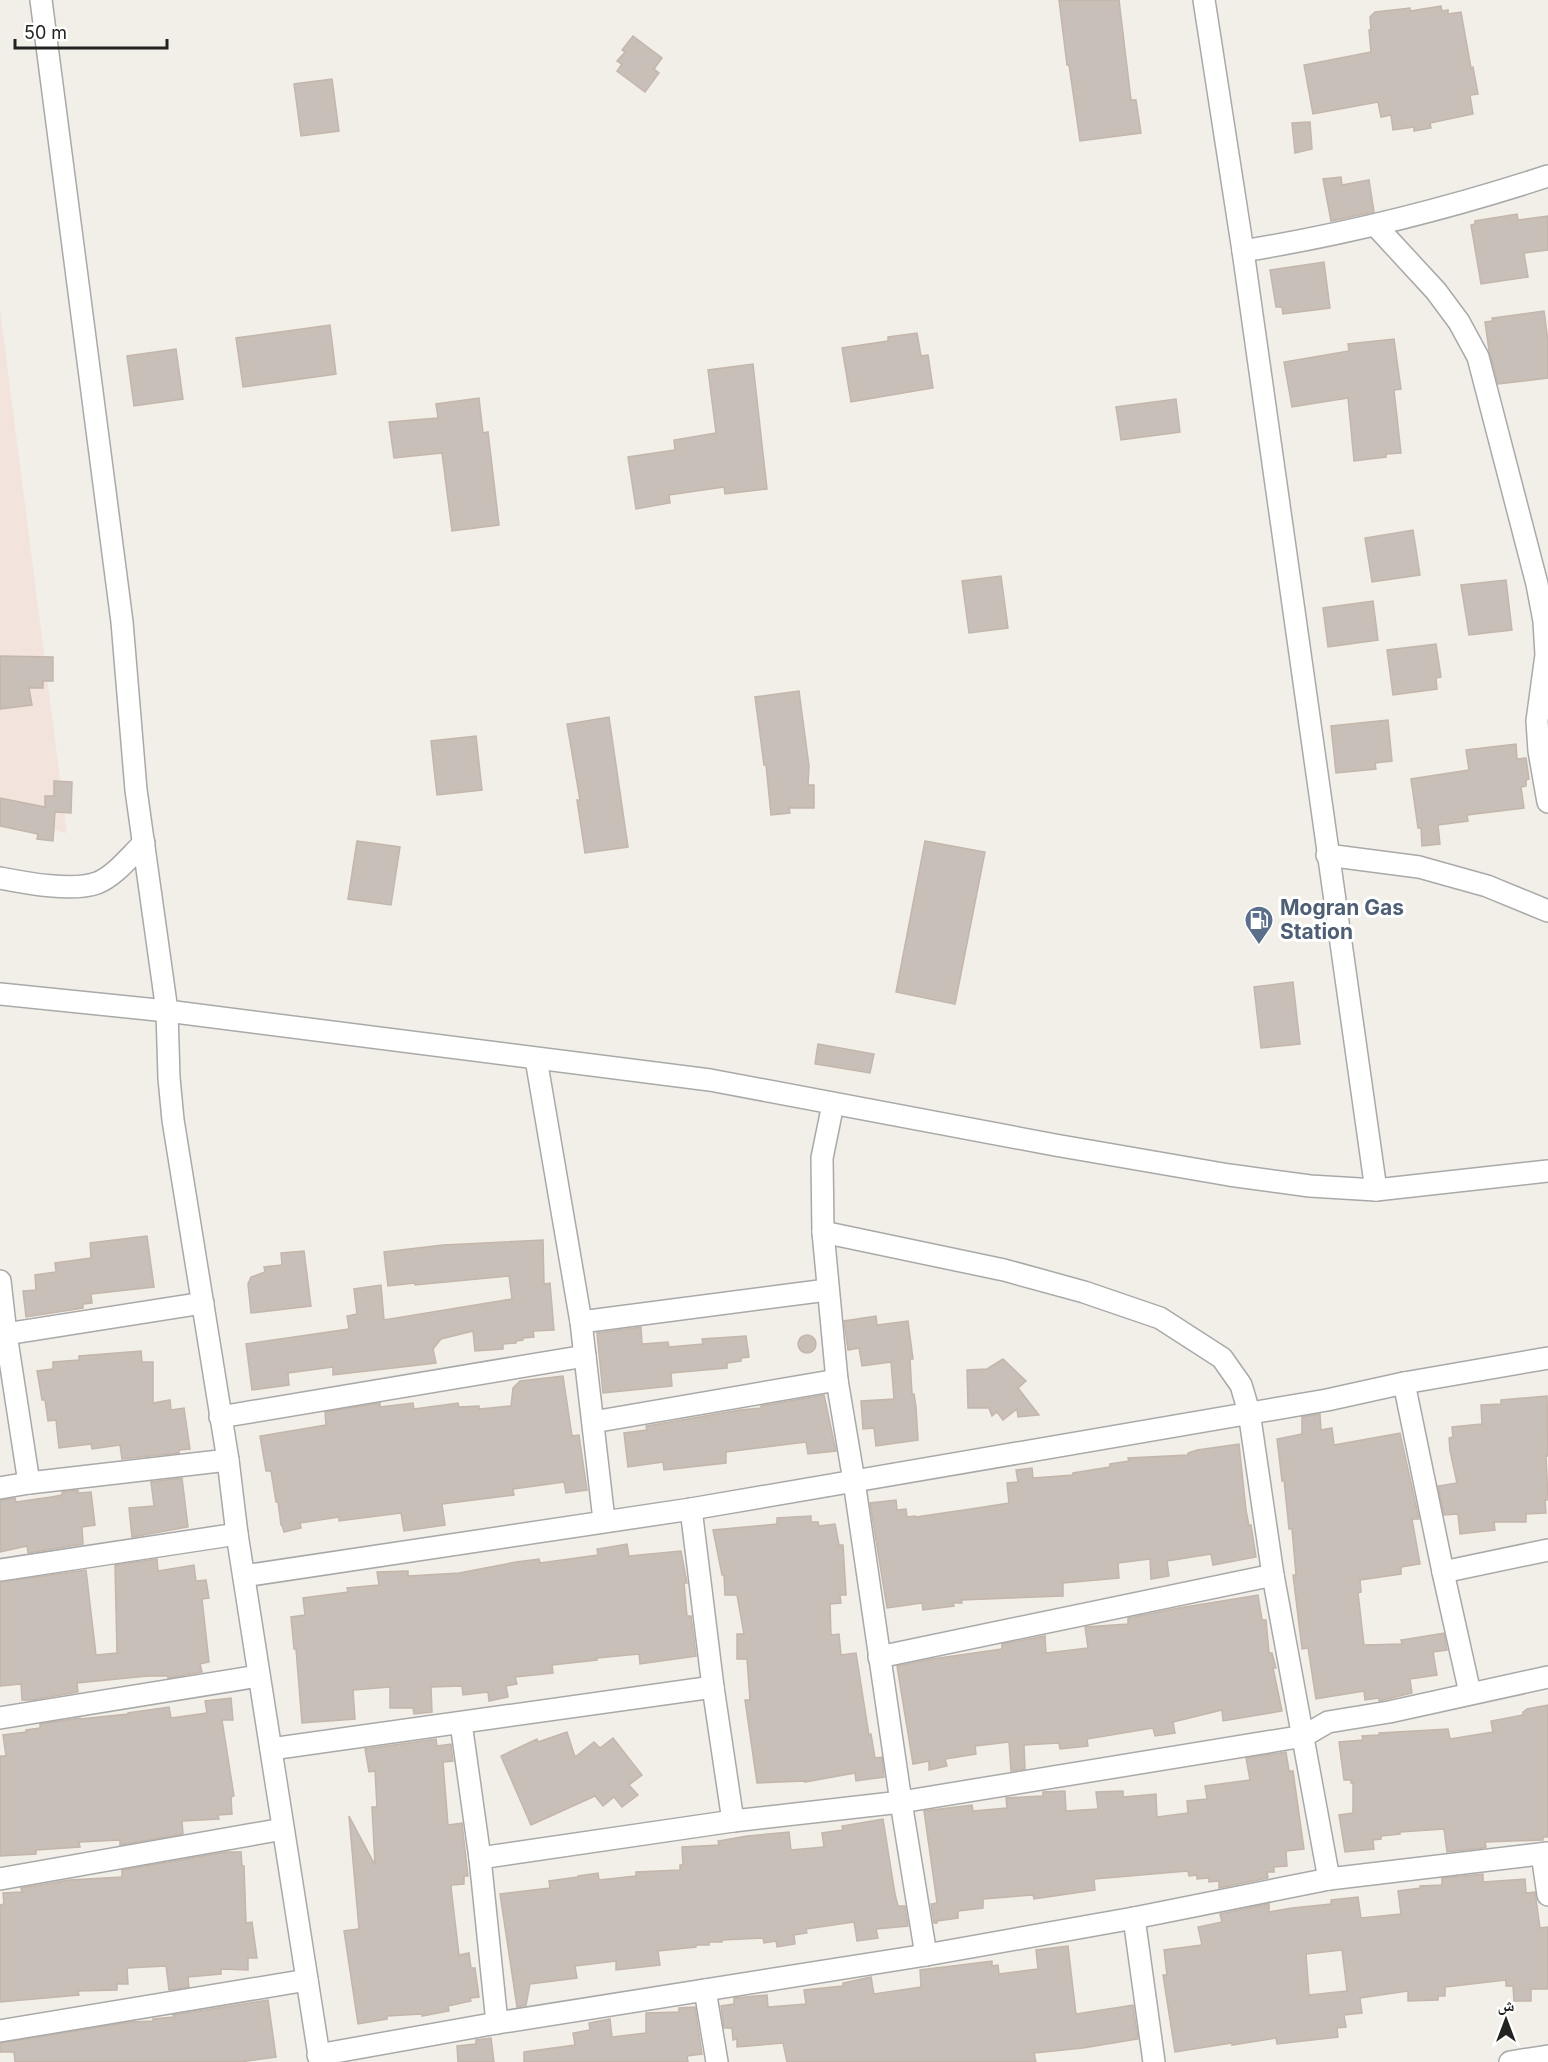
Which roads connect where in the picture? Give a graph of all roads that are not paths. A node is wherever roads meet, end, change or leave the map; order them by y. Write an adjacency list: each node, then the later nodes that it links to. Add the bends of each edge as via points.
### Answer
1 (40, 0): 8 (street, via 122,622)
2 (1204, 0): 5 (street)
3 (1548, 176): 4 (street)
4 (1376, 226): 5 (street); 6 (street, via 1436,291 1478,357 1537,584)
5 (1243, 251): 9 (street)
6 (1547, 655): 7 (street, via 1537,721)
7 (1548, 802)
8 (144, 843): 10 (street, via 97,883 66,887); 13 (street)
9 (1327, 855): 11 (street, via 1419,867 1487,886); 17 (street)
10 (0, 878)
11 (1548, 911)
12 (0, 994): 13 (street)
13 (167, 1011): 14 (street); 21 (street, via 173,1120)
14 (536, 1059): 15 (street, via 710,1080); 22 (street)
15 (833, 1104): 17 (street, via 1228,1175); 18 (street, via 822,1158)
16 (1548, 1171): 17 (street)
17 (1376, 1190)
18 (823, 1233): 20 (street); 28 (street, via 1004,1270 1160,1318 1222,1358 1241,1385)
19 (0, 1281): 23 (street)
20 (827, 1290): 22 (street); 26 (street)
21 (203, 1303): 23 (street); 29 (street)
22 (581, 1322): 24 (street)
23 (3, 1334): 33 (street)
24 (585, 1356): 29 (street); 30 (street)
25 (1548, 1358): 27 (street)
26 (837, 1380): 30 (street); 32 (street)
27 (1404, 1383): 28 (street); 40 (street)
28 (1249, 1412): 32 (street); 41 (street)
29 (220, 1417): 31 (street)
30 (593, 1422): 36 (street)
31 (228, 1460): 33 (street); 37 (street)
32 (854, 1481): 35 (street); 43 (street)
33 (29, 1483): 34 (street)
34 (0, 1488)
35 (691, 1509): 36 (street); 46 (street)
36 (604, 1520): 42 (street)
37 (237, 1534): 39 (street); 42 (street)
38 (1548, 1550): 40 (street)
39 (0, 1570)
40 (1443, 1572): 47 (street)
41 (1274, 1575): 43 (street); 50 (street)
42 (244, 1576): 44 (street)
43 (879, 1657): 52 (street)
44 (259, 1676): 48 (street); 51 (street)
45 (1548, 1677): 47 (street)
46 (713, 1687): 49 (street); 53 (street)
47 (1470, 1693): 50 (street, via 1328,1722)
48 (0, 1718)
49 (461, 1723): 51 (street); 56 (street)
50 (1304, 1736): 52 (street); 58 (street)
51 (271, 1749): 54 (street)
52 (901, 1803): 53 (street); 61 (street)
53 (733, 1821): 56 (street)
54 (283, 1829): 57 (street); 62 (street)
55 (1545, 1854): 58 (street); 59 (street)
56 (480, 1858): 64 (street)
57 (0, 1879)
58 (1329, 1879): 60 (street)
59 (1548, 1895)
60 (1134, 1918): 61 (street); 69 (street)
61 (926, 1955): 63 (street)
62 (307, 1980): 65 (street); 66 (street)
63 (705, 1990): 64 (street); 68 (street)
64 (497, 2023): 66 (street)
65 (0, 2031)
66 (319, 2059)
67 (1539, 2059): 70 (street)
68 (717, 2062)
69 (1154, 2062)
70 (1510, 2062)

